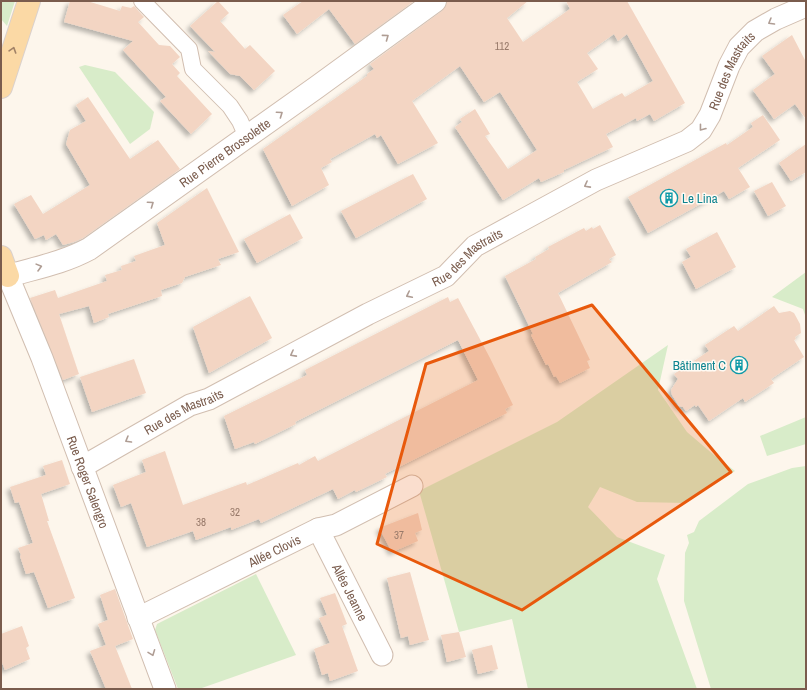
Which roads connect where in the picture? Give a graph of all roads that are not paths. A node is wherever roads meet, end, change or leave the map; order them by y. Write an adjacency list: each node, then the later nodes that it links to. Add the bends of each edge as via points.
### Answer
1 (29, 1): 5 (main road, one-way to 1)
2 (142, 1): 6 (street, via 190,49 193,69 230,106)
3 (435, 1): 6 (street, Rue Pierre Brossolette, one-way to 3)
4 (806, 6): 8 (street, Rue des Mastraits, one-way to 8, via 755,31 740,47 729,66 710,115 701,130 687,142 590,183 475,246 446,276 368,314 209,399 190,405)
5 (1, 87)
6 (247, 137): 7 (street, Rue Pierre Brossolette, one-way to 6, via 74,257 89,249)
7 (3, 270): 8 (street, Rue Roger Salengro, via 36,344)
8 (82, 467): 11 (street, Rue Roger Salengro)
9 (412, 486): 10 (street, Allée Clovis, via 336,525)
10 (318, 529): 11 (street, Allée Clovis); 12 (street, Allée Jeanne)
11 (138, 618): 13 (street, Rue Roger Salengro, one-way to 13)
12 (382, 655)
13 (165, 689)

